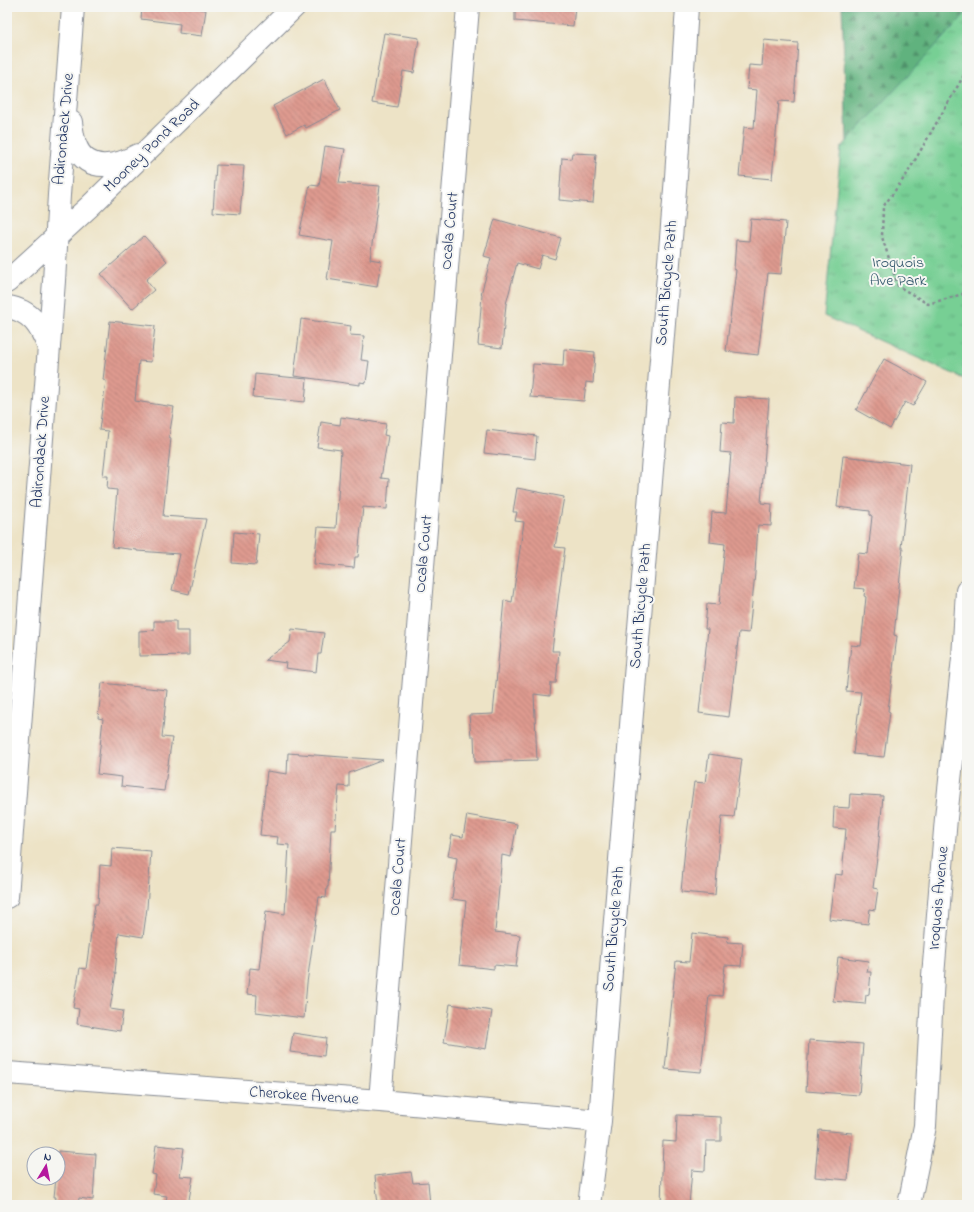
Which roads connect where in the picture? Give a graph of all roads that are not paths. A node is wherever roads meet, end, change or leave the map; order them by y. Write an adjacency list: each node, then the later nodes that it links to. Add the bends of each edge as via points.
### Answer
1 (73, 7): 5 (street, Adirondack Drive)
2 (294, 7): 6 (street, Mooney Pond Road)
3 (468, 7): 14 (street, Ocala Court)
4 (687, 7): 15 (street, South Bicycle Path, via 676,177)
5 (68, 87): 6 (street, via 72,134 83,158 92,164 115,164); 7 (street, Adirondack Drive)
6 (146, 151): 7 (street, Mooney Pond Road)
7 (56, 237): 8 (street, Mooney Pond Road); 10 (street, Adirondack Drive)
8 (7, 282)
9 (7, 307): 10 (street, via 29,315 38,325)
10 (49, 348): 12 (street, Adirondack Drive)
11 (967, 591): 17 (street, Iroquois Avenue, via 934,968 925,1126)
12 (7, 897)
13 (7, 1073): 14 (street, Cherokee Avenue)
14 (380, 1101): 15 (street, Cherokee Avenue)
15 (600, 1121): 16 (street, South Bicycle Path)
16 (589, 1205)
17 (909, 1205)

